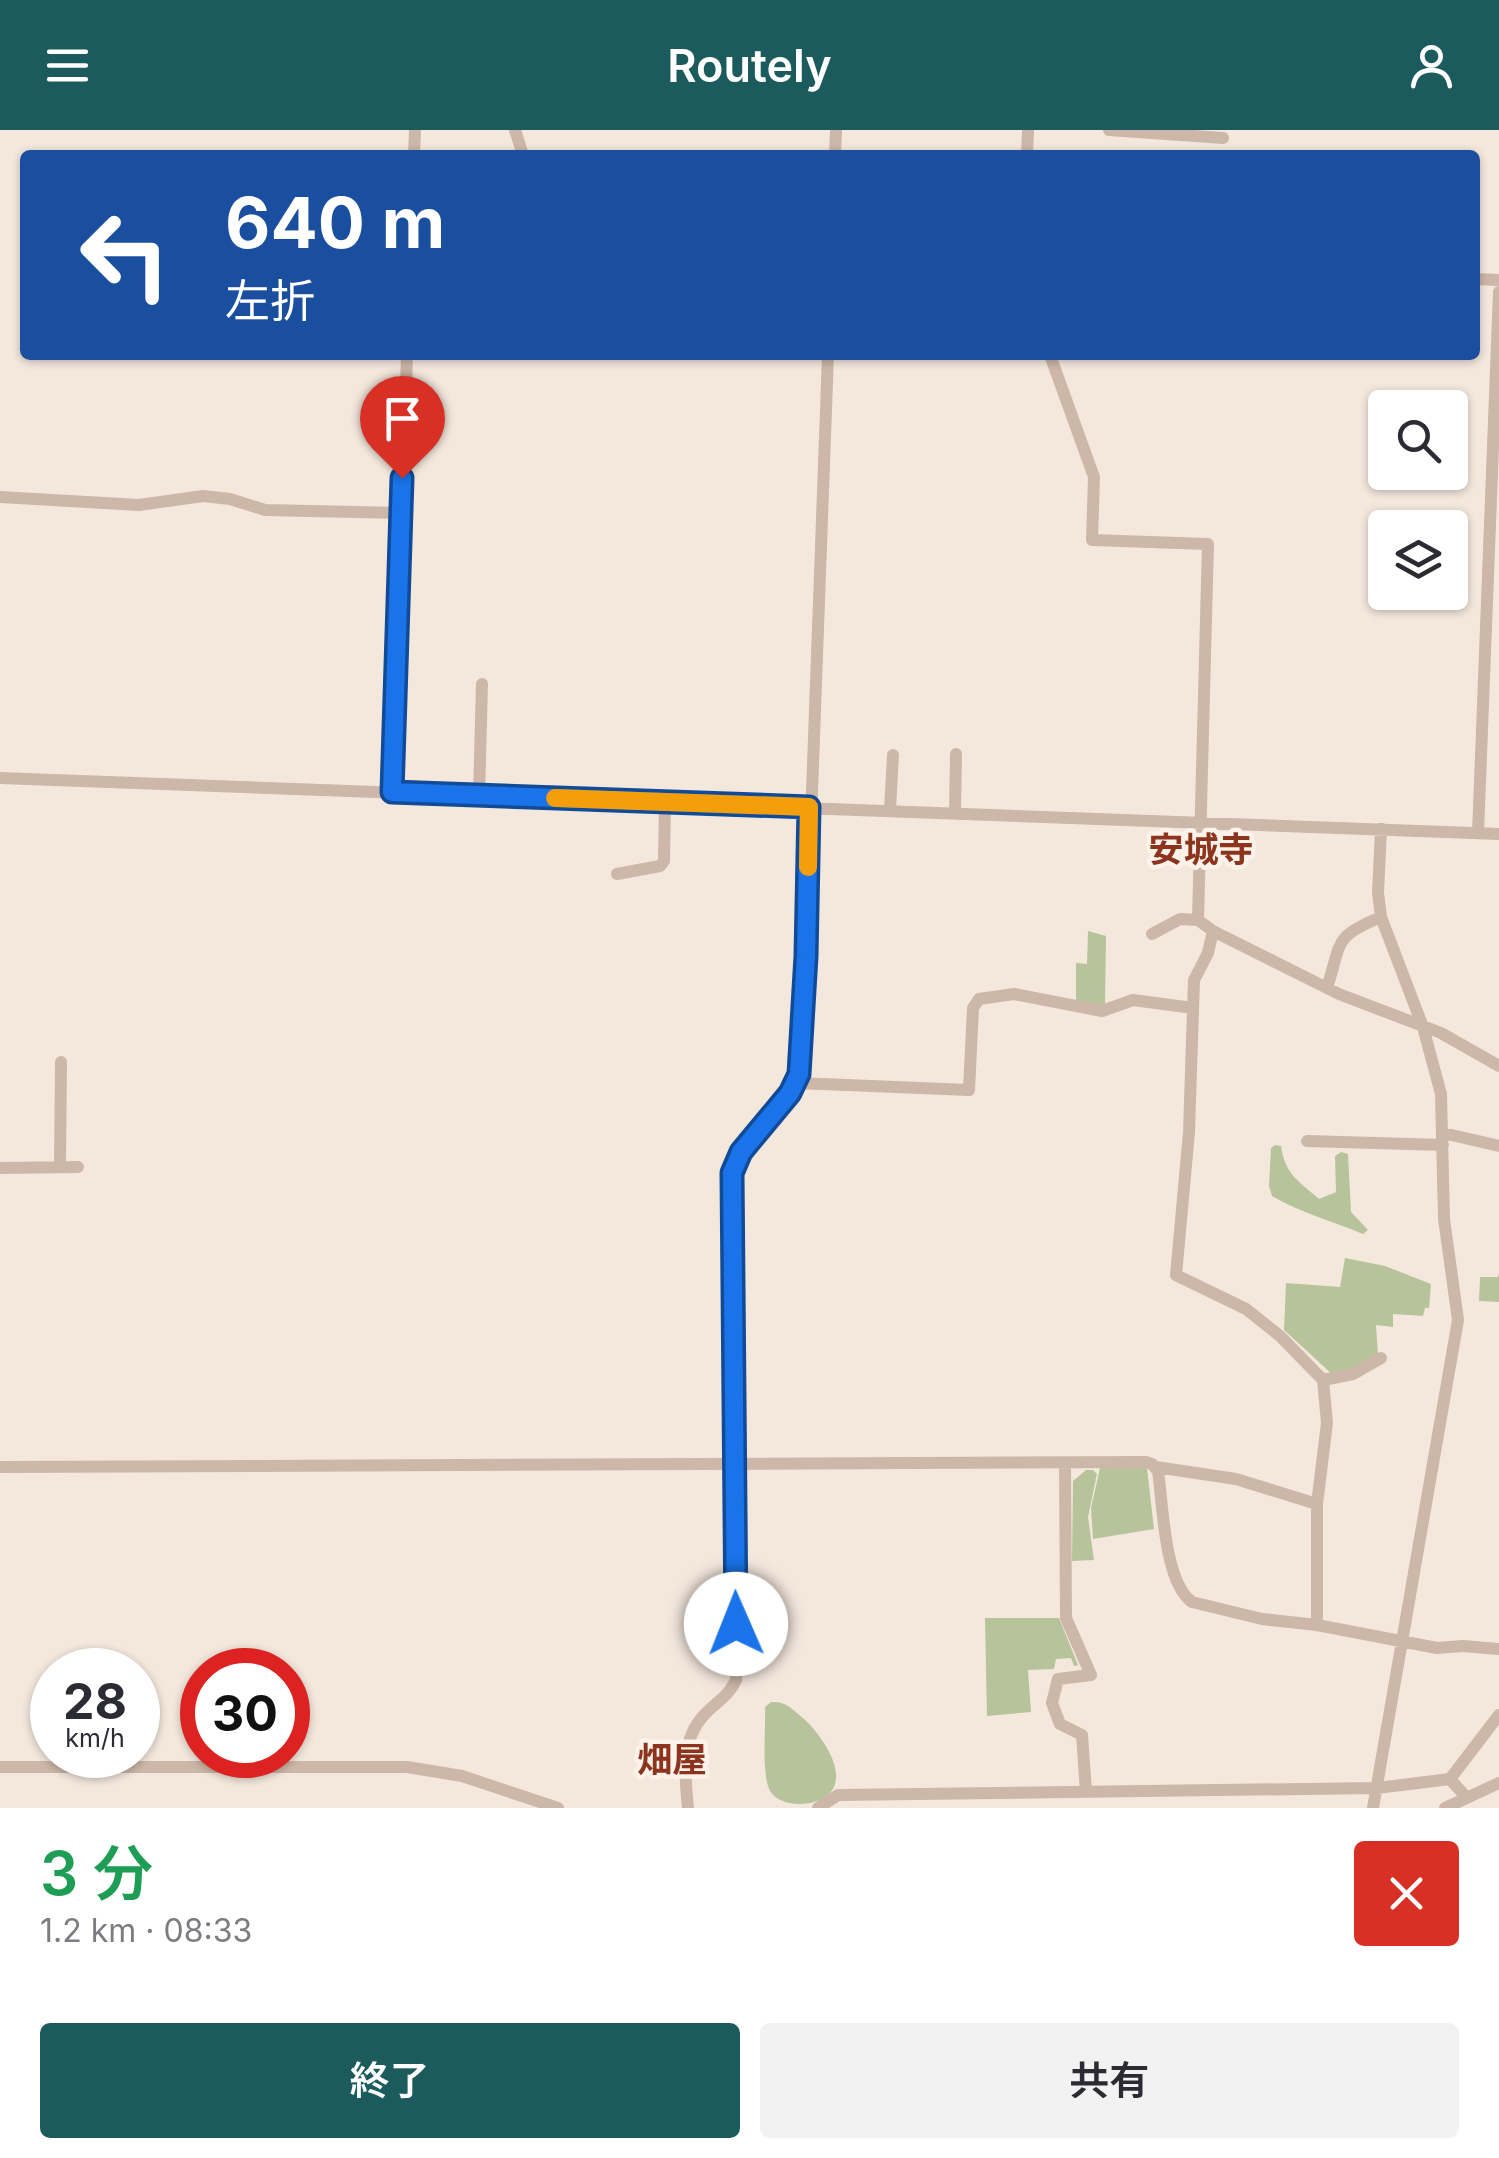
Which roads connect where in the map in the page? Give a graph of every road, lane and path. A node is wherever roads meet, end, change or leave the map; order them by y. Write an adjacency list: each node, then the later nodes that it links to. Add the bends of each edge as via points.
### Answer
1 (1108, 130): 2 (street)
2 (1222, 138)
3 (1499, 292): 21 (street)
4 (407, 360): 8 (street)
5 (828, 360): 16 (street)
6 (1052, 360): 19 (street, via 1094,477 1092,540 1208,544)
7 (0, 497): 8 (street, via 139,506 203,496 265,510)
8 (401, 513): 13 (street)
9 (482, 684): 14 (street)
10 (956, 754): 18 (street)
11 (894, 755): 17 (street)
12 (0, 778): 13 (street)
13 (392, 792): 14 (street)
14 (479, 796): 15 (street)
15 (666, 802): 16 (street); 23 (street, via 660,866)
16 (809, 807): 17 (street); 33 (street)
17 (890, 810): 18 (street)
18 (954, 813): 19 (street)
19 (1201, 820): 20 (street); 25 (street)
20 (1381, 829): 21 (street); 24 (street)
21 (1478, 833): 22 (street)
22 (1499, 834)
23 (617, 874)
24 (1381, 918): 28 (street, via 1343,937); 30 (street)
25 (1198, 920): 26 (street); 27 (street, via 1180,919)
26 (1212, 931): 28 (street); 29 (street, via 1194,980)
27 (1152, 934)
28 (1327, 988): 30 (street)
29 (1194, 1008): 33 (street, via 1134,1000 1102,1011 1014,994 980,999 973,1008 969,1090); 41 (street, via 1176,1275 1246,1309)
30 (1424, 1027): 32 (street); 34 (street, via 1441,1094)
31 (61, 1062): 39 (street)
32 (1499, 1066)
33 (797, 1083): 43 (street, via 732,1173)
34 (1443, 1139): 35 (street); 36 (street); 48 (street, via 1444,1219 1458,1320)
35 (1308, 1141)
36 (1499, 1146)
37 (78, 1167): 39 (street)
38 (0, 1168): 39 (street)
39 (60, 1168)
40 (1381, 1358): 41 (street, via 1353,1374)
41 (1322, 1380): 46 (street, via 1327,1423)
42 (1065, 1462): 43 (street); 44 (street); 55 (street, via 1065,1610 1091,1675 1058,1678 1052,1703 1060,1724 1082,1735)
43 (734, 1464): 45 (street); 58 (street, via 736,1680 692,1731 684,1773)
44 (1156, 1466): 46 (street, via 1236,1479); 47 (street, via 1173,1575 1183,1595 1246,1616)
45 (0, 1467)
46 (1317, 1504): 47 (street)
47 (1317, 1625): 48 (street)
48 (1400, 1640): 49 (street); 54 (street)
49 (1499, 1649)
50 (1499, 1716): 52 (street)
51 (0, 1767): 57 (street, via 407,1767 462,1776)
52 (1450, 1779): 54 (street); 56 (street)
53 (1499, 1783): 56 (street)
54 (1377, 1788): 55 (street); 60 (street)
55 (1086, 1792): 59 (street, via 838,1794)
56 (1466, 1796): 61 (street)
57 (558, 1808)
58 (688, 1808)
59 (818, 1808)
60 (1373, 1808)
61 (1446, 1808)

